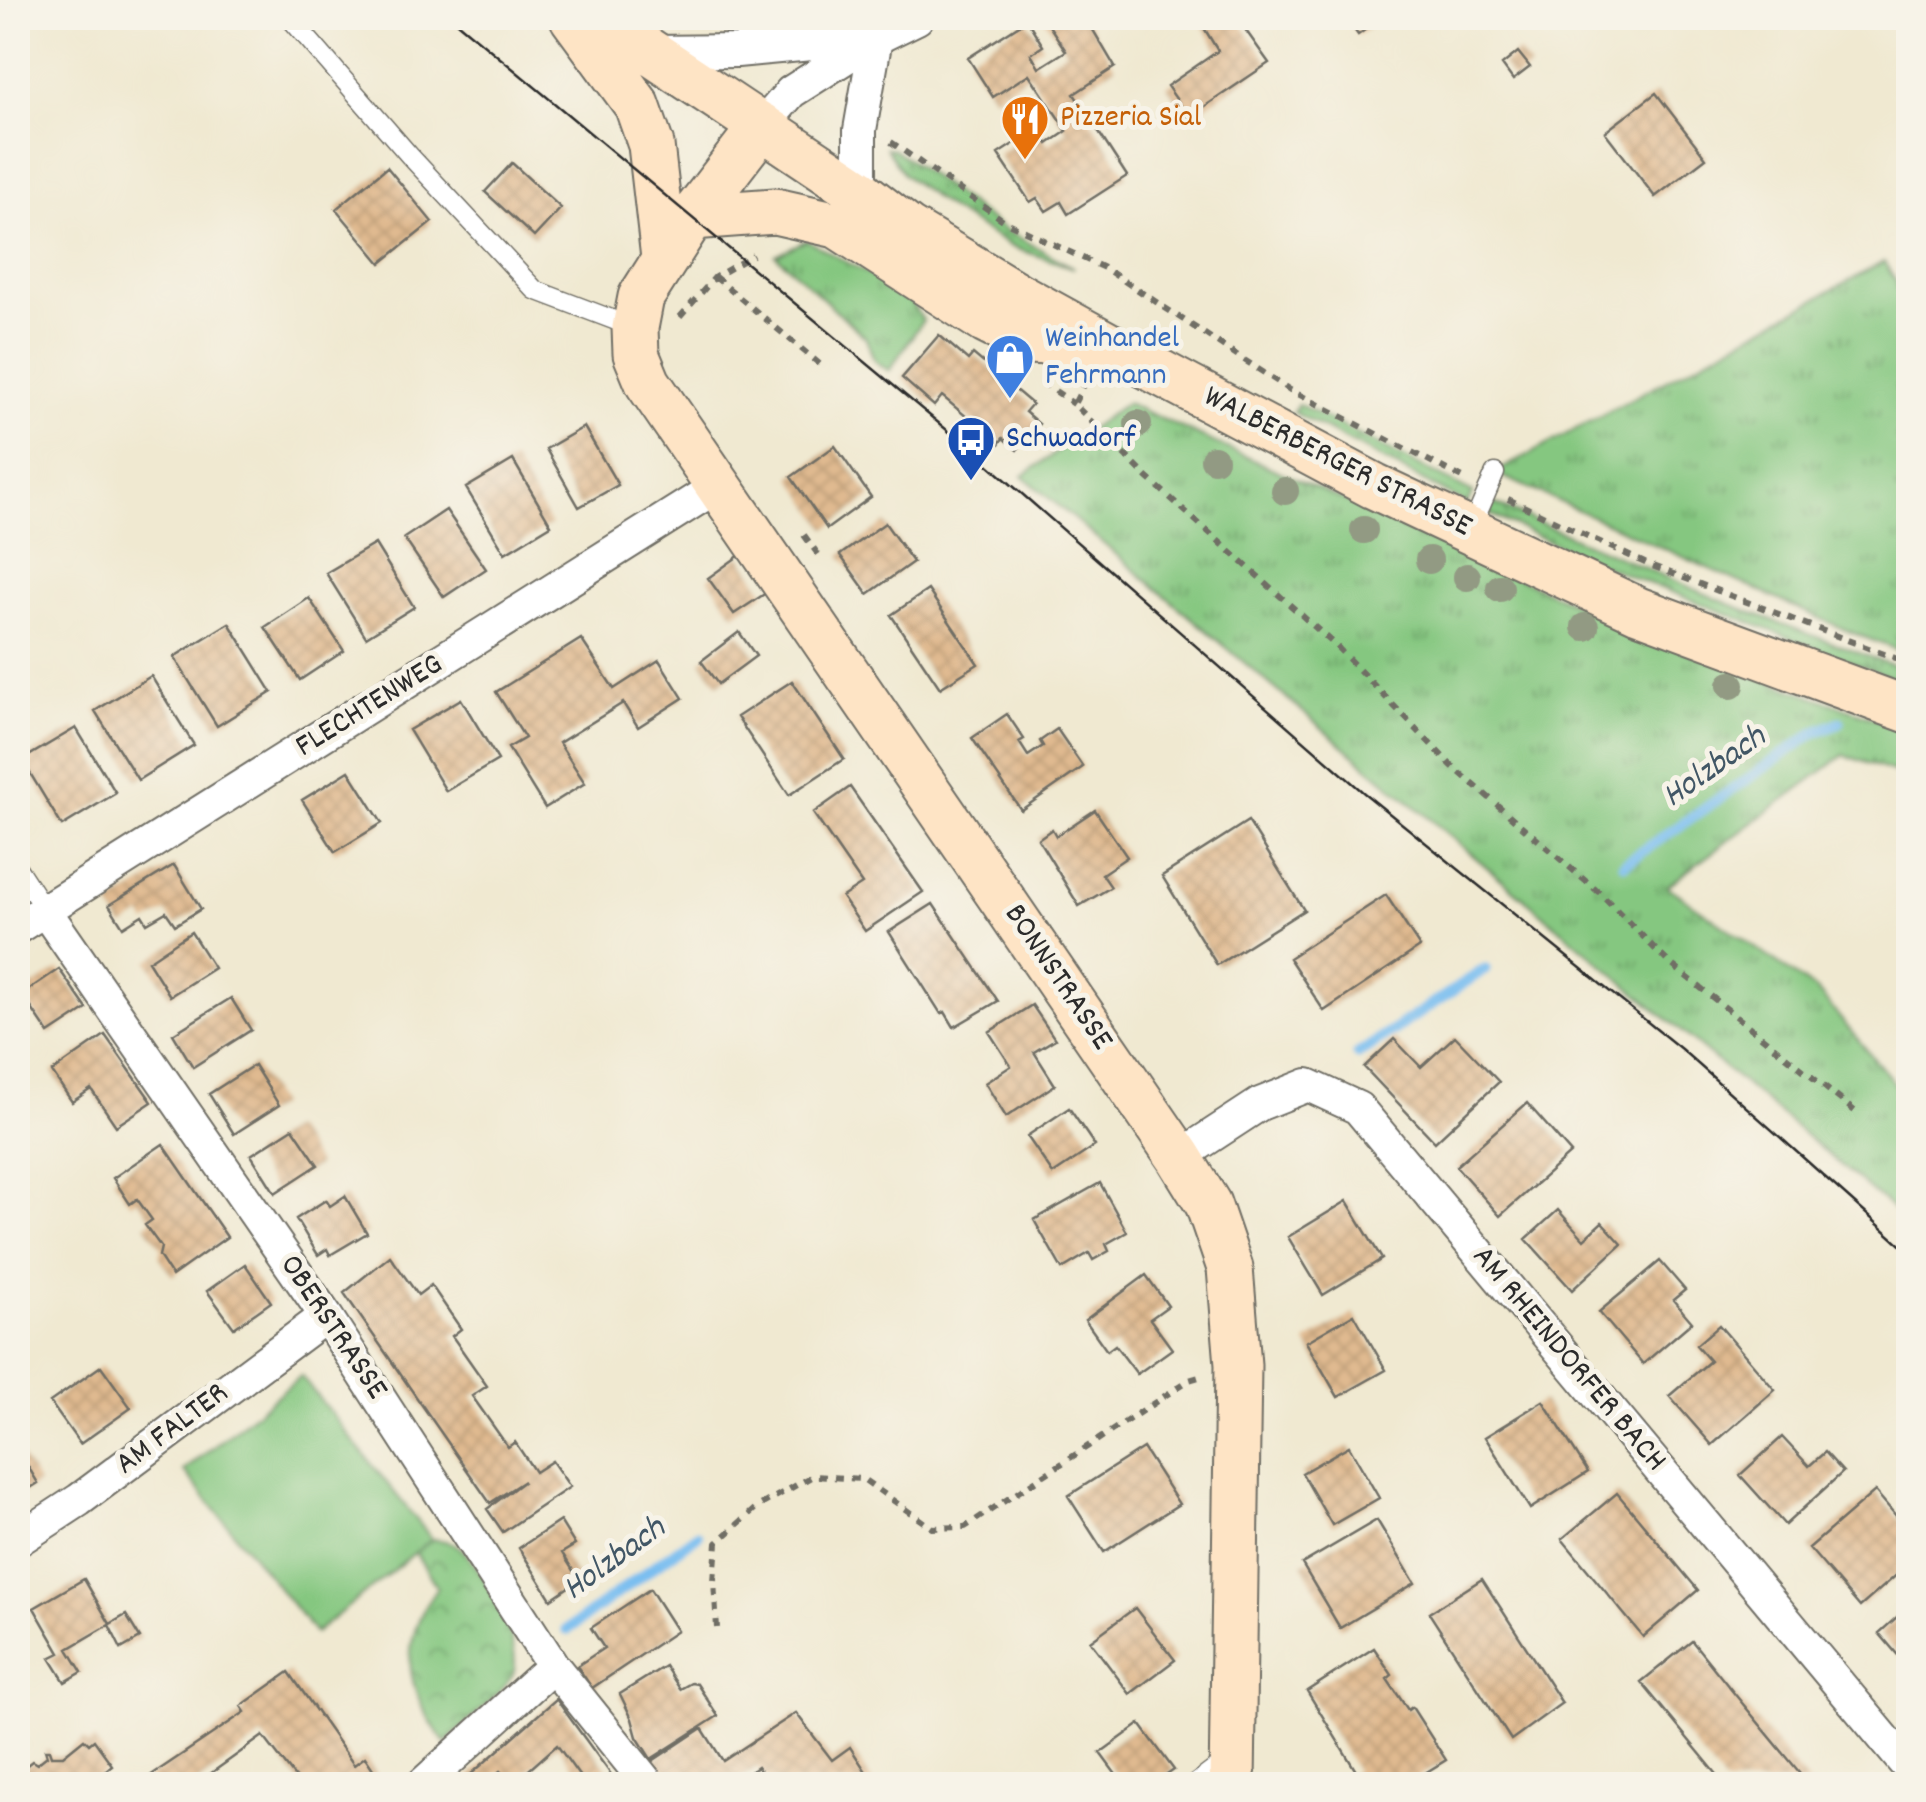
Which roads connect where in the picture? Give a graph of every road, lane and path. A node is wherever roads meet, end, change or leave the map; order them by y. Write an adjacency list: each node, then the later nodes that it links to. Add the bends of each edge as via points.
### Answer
1 (290, 18): 14 (lane, via 535,290)
2 (574, 18): 12 (street, via 637,104 651,145)
3 (600, 18): 6 (street, WALBERBERGER STRASSE)
4 (917, 18): 5 (street)
5 (876, 38): 6 (street); 7 (street, via 791,92); 8 (street)
6 (650, 52): 7 (street, WALBERBERGER STRASSE)
7 (762, 126): 9 (street, WALBERBERGER STRASSE); 10 (street, BONNSTRASSE)
8 (860, 130): 9 (street); 18 (path, via 888,140 1006,222 1106,269 1181,324)
9 (860, 192): 15 (street, WALBERBERGER STRASSE, via 908,229)
10 (692, 216): 12 (street, BONNSTRASSE); 15 (street, via 775,211 838,225 1026,341)
11 (760, 251): 13 (path)
12 (664, 258): 14 (street, BONNSTRASSE, via 641,297)
13 (715, 277): 14 (path); 16 (path)
14 (654, 327): 17 (street, BONNSTRASSE, via 636,354 648,383)
15 (1106, 344): 18 (street, WALBERBERGER STRASSE, via 1374,486); 23 (path, via 1074,404 1336,646 1451,765 1667,961)
16 (822, 366)
17 (720, 484): 22 (street, FLECHTENWEG); 24 (street, BONNSTRASSE)
18 (1484, 498): 19 (path); 20 (street, WALBERBERGER STRASSE, via 1638,610)
19 (1908, 663)
20 (1908, 710)
21 (18, 869): 22 (lane, OBERSTRASSE)
22 (32, 920): 25 (street, OBERSTRASSE)
23 (1858, 1113)
24 (1180, 1157): 26 (street, BONNSTRASSE, via 1208,1204 1230,1268); 30 (street, AM RHEINDORFER BACH, via 1260,1104 1308,1085 1358,1108)
25 (326, 1316): 27 (street, AM FALTER); 29 (street, OBERSTRASSE)
26 (1238, 1365): 28 (path, via 1189,1380 965,1527 932,1528 863,1479 814,1476 757,1507 717,1543); 31 (street, BONNSTRASSE)
27 (18, 1540)
28 (717, 1628)
29 (553, 1666): 32 (street); 33 (street, OBERSTRASSE)
30 (1908, 1767)
31 (1232, 1770): 34 (lane)
32 (423, 1784)
33 (648, 1784)
34 (1195, 1784)

